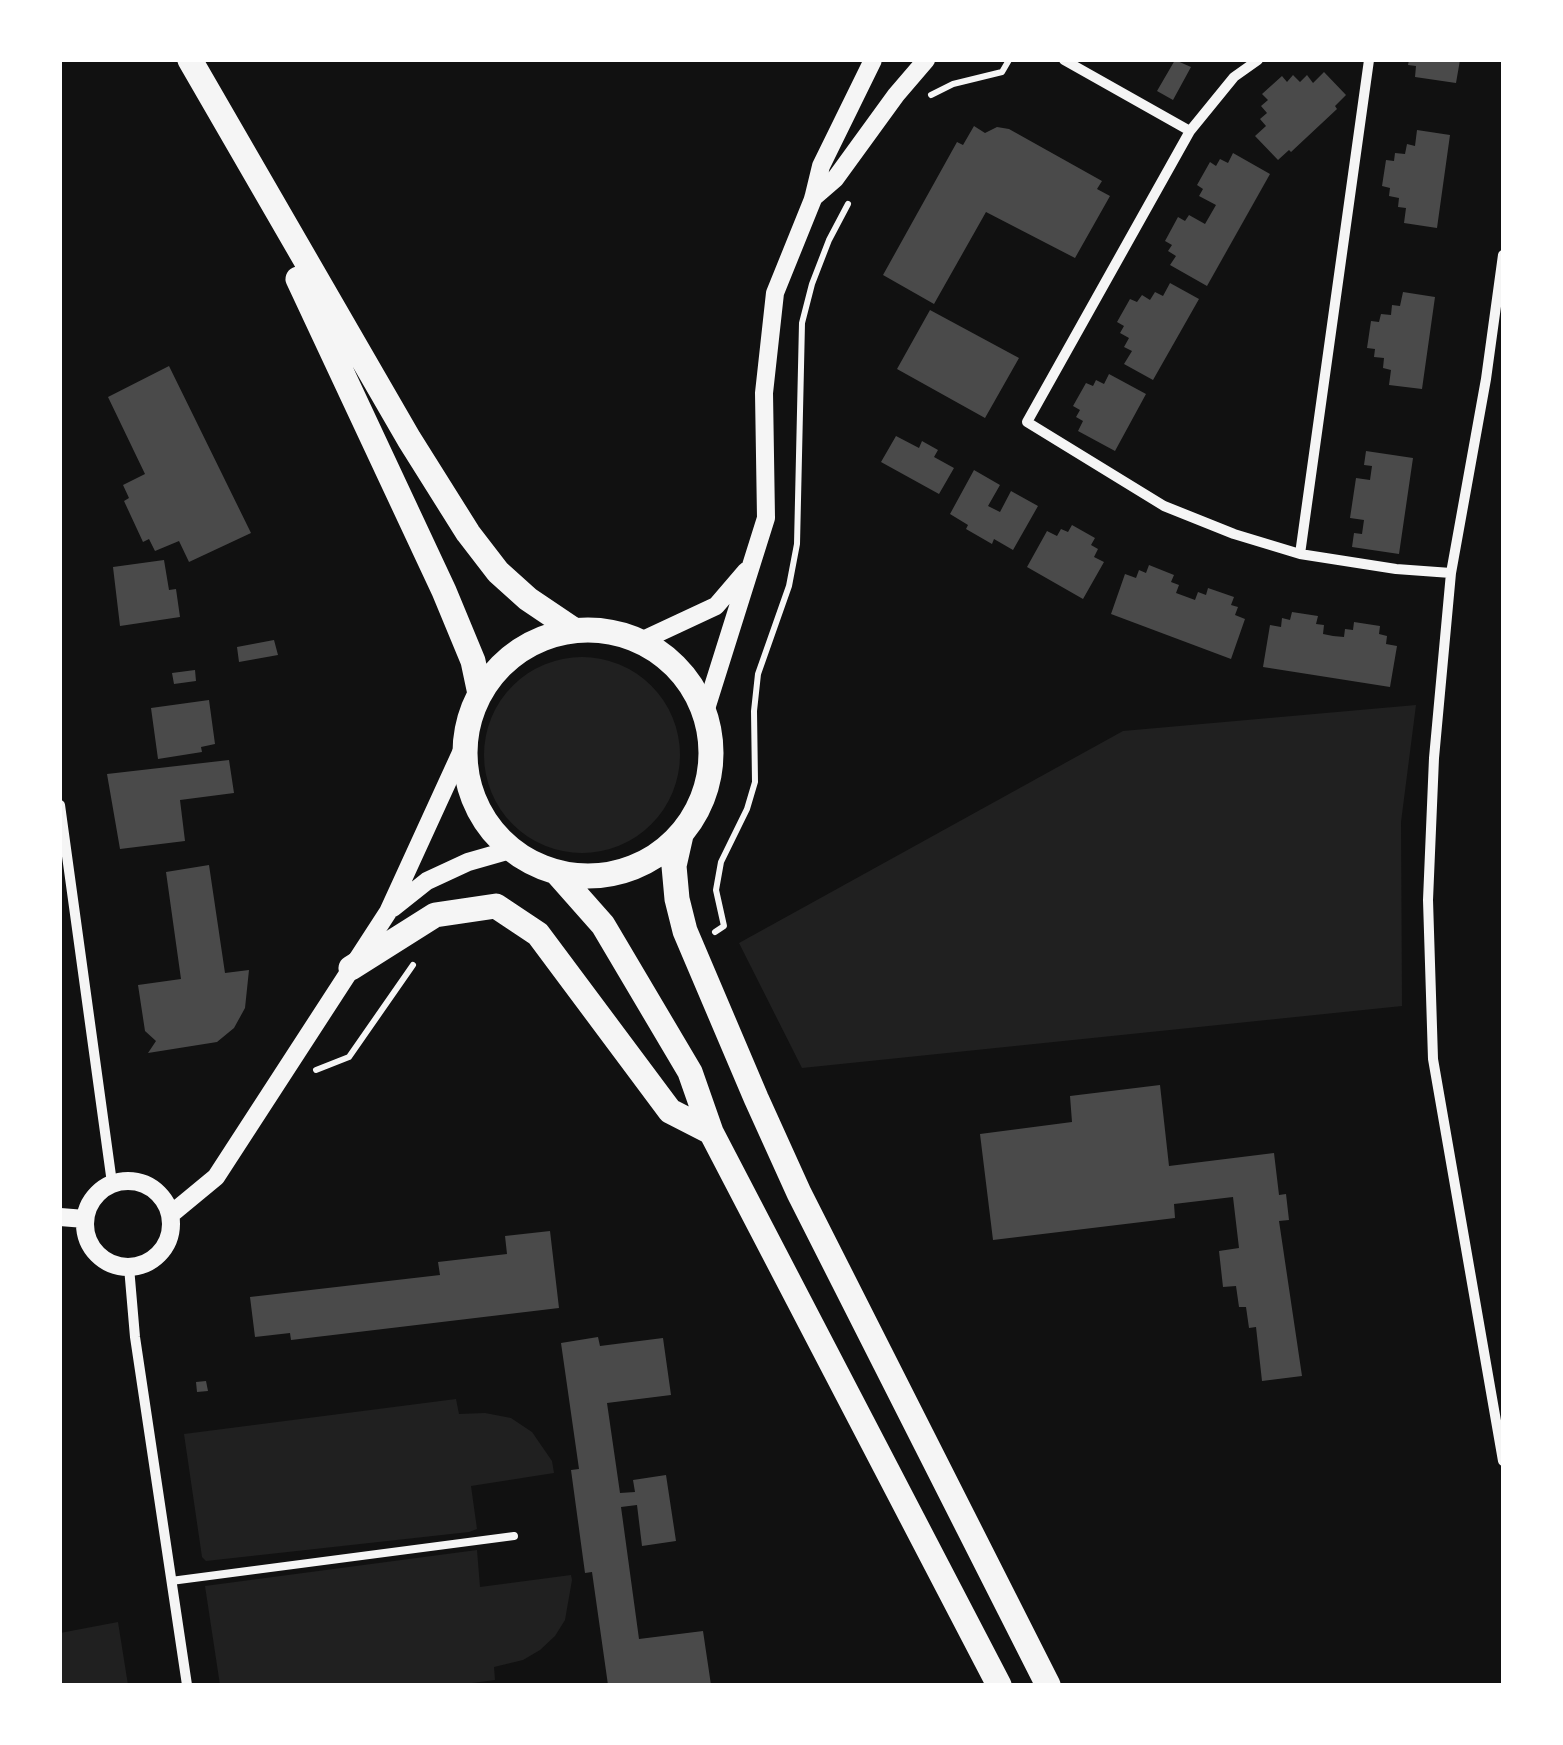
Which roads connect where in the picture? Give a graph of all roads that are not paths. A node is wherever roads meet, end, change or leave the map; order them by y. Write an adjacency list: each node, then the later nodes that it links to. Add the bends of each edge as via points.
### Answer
1 (190, 60): 8 (main road)
2 (873, 60): 9 (street, via 821,166)
3 (926, 60): 9 (street, via 835,179)
4 (1064, 60): 7 (street)
5 (1258, 60): 7 (street)
6 (1369, 60): 11 (street)
7 (1190, 131): 11 (street, via 1027,422 1164,506)
8 (230, 134): 14 (main road, via 468,533 508,581); 16 (main road, via 444,591)
9 (812, 199): 12 (street, via 775,293 764,392 766,518)
10 (1503, 254): 13 (street)
11 (1300, 554): 13 (street)
12 (753, 563): 15 (street, via 716,606); 17 (street)
13 (1452, 573): 31 (street, via 1434,758 1433,1059)
14 (574, 630): 15 (main road); 16 (main road, via 520,651)
15 (641, 641): 17 (main road, via 690,682)
16 (480, 694): 18 (main road)
17 (705, 712): 20 (main road, via 711,750 707,790)
18 (464, 746): 21 (main road, via 468,784 484,820); 23 (street)
19 (60, 805): 26 (street)
20 (681, 836): 22 (main road, via 661,854 611,875); 36 (main road, via 674,866 686,931 756,1098)
21 (510, 850): 22 (main road); 23 (street, via 427,881)
22 (557, 873): 25 (main road, via 627,963 690,1072)
23 (388, 912): 24 (street)
24 (351, 968): 25 (main road, via 434,915 496,906 538,934 670,1112); 27 (street, via 216,1177)
25 (711, 1132): 35 (main road)
26 (112, 1183): 27 (street, via 154,1190); 29 (street, via 94,1197)
27 (170, 1215): 30 (street, via 161,1250)
28 (60, 1217): 29 (street)
29 (85, 1219): 30 (street, via 101,1258)
30 (128, 1266): 33 (street)
31 (1503, 1461)
32 (514, 1536): 33 (lane)
33 (171, 1582): 34 (street)
34 (187, 1685)
35 (999, 1685)
36 (1048, 1685)

